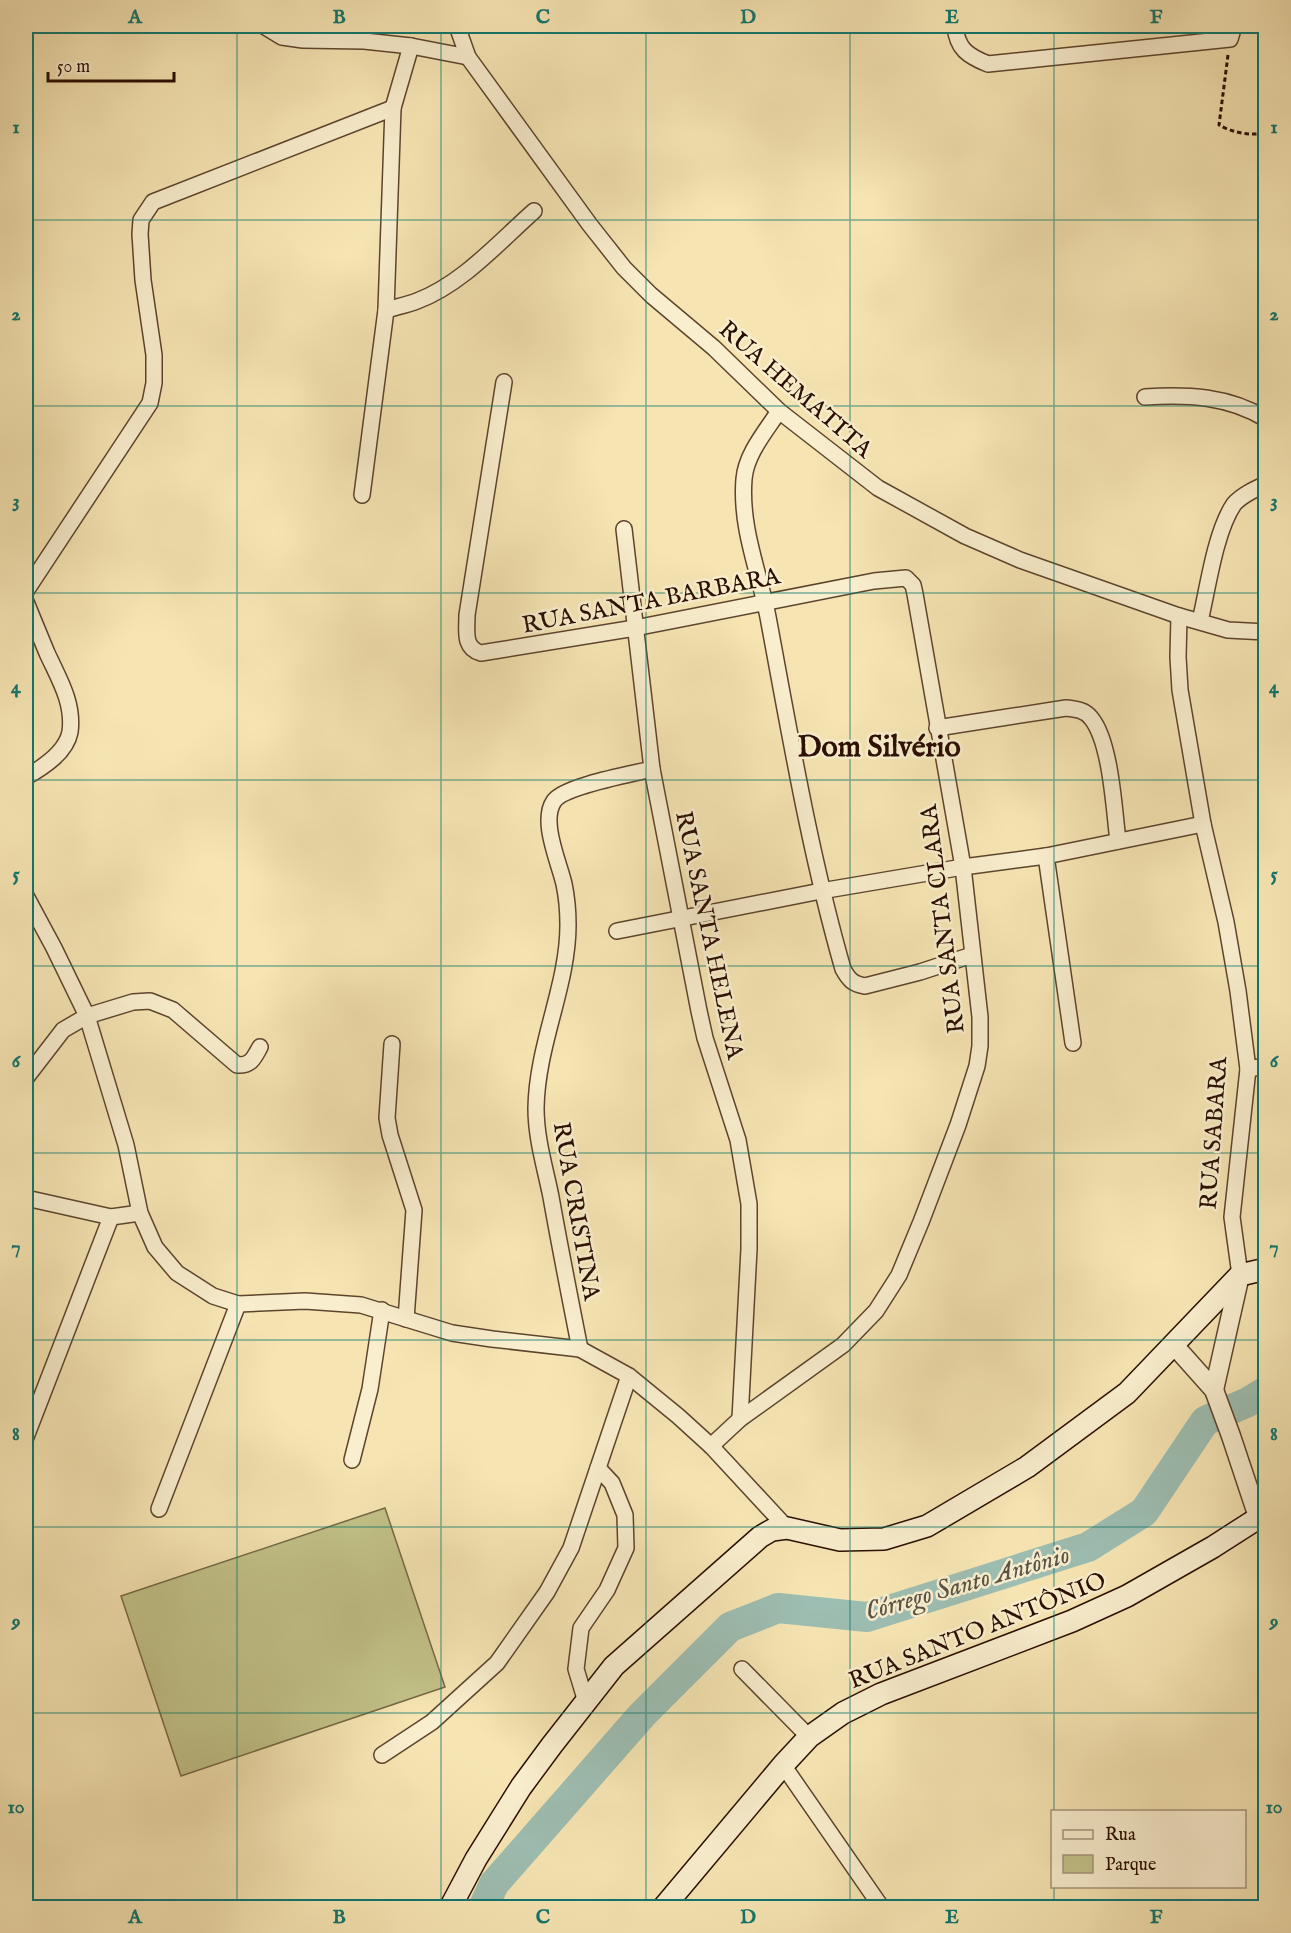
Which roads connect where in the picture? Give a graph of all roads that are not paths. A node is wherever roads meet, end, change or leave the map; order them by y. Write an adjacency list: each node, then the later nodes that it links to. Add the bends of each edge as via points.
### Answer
1 (264, 26): 5 (street, via 282,37 303,40)
2 (457, 26): 6 (street, RUA HEMATITA)
3 (955, 28): 4 (street, via 966,54 988,64)
4 (1232, 32)
5 (411, 46): 6 (street); 7 (street)
6 (468, 57): 12 (street, RUA HEMATITA, via 624,267)
7 (393, 108): 9 (street); 18 (street, via 153,202 147,208 140,234 154,355 150,403)
8 (534, 211): 9 (street, via 440,290)
9 (386, 310): 15 (street)
10 (504, 382): 23 (street, RUA SANTA BARBARA, via 468,615 469,645 473,651 482,653)
11 (1145, 397): 13 (street, via 1220,400)
12 (779, 411): 19 (street, via 753,451 744,476 747,540); 21 (street, RUA HEMATITA, via 878,488 965,536 1020,560)
13 (1266, 419)
14 (1266, 484): 22 (street, via 1235,504 1225,524)
15 (362, 495)
16 (624, 529): 23 (street, RUA SANTA HELENA)
17 (874, 581): 19 (street, RUA SANTA BARBARA); 25 (street, RUA SANTA CLARA, via 906,579 914,585)
18 (26, 591)
19 (765, 601): 23 (street, RUA SANTA BARBARA); 32 (street)
20 (26, 602): 27 (street, via 64,688 70,711 69,734 62,749)
21 (1179, 616): 22 (street, RUA HEMATITA); 28 (street, RUA SABARA, via 1180,690)
22 (1200, 621): 24 (street, RUA HEMATITA, via 1228,630)
23 (635, 628): 26 (street, RUA SANTA HELENA)
24 (1266, 632)
25 (937, 728): 29 (street, via 1046,710 1081,710 1091,717 1105,751); 31 (street, RUA SANTA CLARA)
26 (652, 769): 34 (street, RUA SANTA HELENA); 53 (street, RUA CRISTINA, via 570,790 555,799 548,812 568,905 568,927 562,975 540,1064 536,1107 538,1137)
27 (26, 777)
28 (1203, 824): 29 (street); 42 (street, RUA SABARA, via 1228,933)
29 (1118, 841): 30 (street)
30 (1046, 856): 31 (street); 38 (street)
31 (963, 867): 32 (street); 36 (street, RUA SANTA CLARA)
32 (822, 891): 34 (street); 36 (street, via 843,969 856,984 866,986)
33 (26, 896): 37 (street)
34 (682, 919): 35 (street); 56 (street, RUA SANTA HELENA, via 705,1038 738,1140 749,1204)
35 (617, 931)
36 (972, 955): 56 (street, RUA SANTA CLARA, via 980,1017 977,1066 899,1275 876,1311 843,1345)
37 (87, 1016): 40 (street, via 150,1001 172,1010 237,1065 254,1059); 43 (street, via 63,1030); 45 (street, via 126,1145)
38 (1073, 1043)
39 (392, 1044): 51 (street, via 387,1118 414,1210)
40 (260, 1047)
41 (1266, 1066): 42 (street)
42 (1248, 1069): 48 (street, RUA SABARA, via 1232,1217)
43 (26, 1078)
44 (26, 1198): 46 (street)
45 (140, 1213): 46 (street); 49 (street, via 155,1247 177,1273 213,1296)
46 (111, 1217): 57 (street)
47 (1266, 1269): 48 (main road)
48 (1240, 1275): 52 (main road); 55 (street)
49 (238, 1304): 50 (street, via 305,1301); 61 (street)
50 (382, 1310): 51 (street); 59 (street, via 370,1389)
51 (406, 1319): 53 (street, via 452,1333)
52 (1173, 1344): 55 (street); 63 (main road, via 1127,1393 1027,1467 927,1526 884,1539 840,1540)
53 (580, 1349): 54 (street)
54 (629, 1376): 58 (street); 60 (street)
55 (1215, 1395): 62 (street)
56 (740, 1419): 58 (street, RUA SANTA CLARA)
57 (26, 1437)
58 (711, 1446): 63 (street)
59 (352, 1460)
60 (598, 1468): 65 (street, via 612,1483 625,1515 626,1548 607,1590 581,1628 576,1669); 67 (street, via 571,1548 547,1592 497,1663 432,1722)
61 (159, 1509)
62 (1262, 1515): 66 (main road, RUA SANTO ANTÔNIO, via 1127,1596 881,1694 843,1713)
63 (787, 1528): 65 (main road, via 760,1537 614,1666)
64 (742, 1669): 66 (street)
65 (586, 1702): 69 (main road, via 521,1787)
66 (809, 1737): 68 (main road, RUA SANTO ANTÔNIO)
67 (382, 1755)
68 (783, 1765): 70 (main road, RUA SANTO ANTÔNIO); 71 (street)
69 (450, 1908)
70 (663, 1908)
71 (882, 1908)

